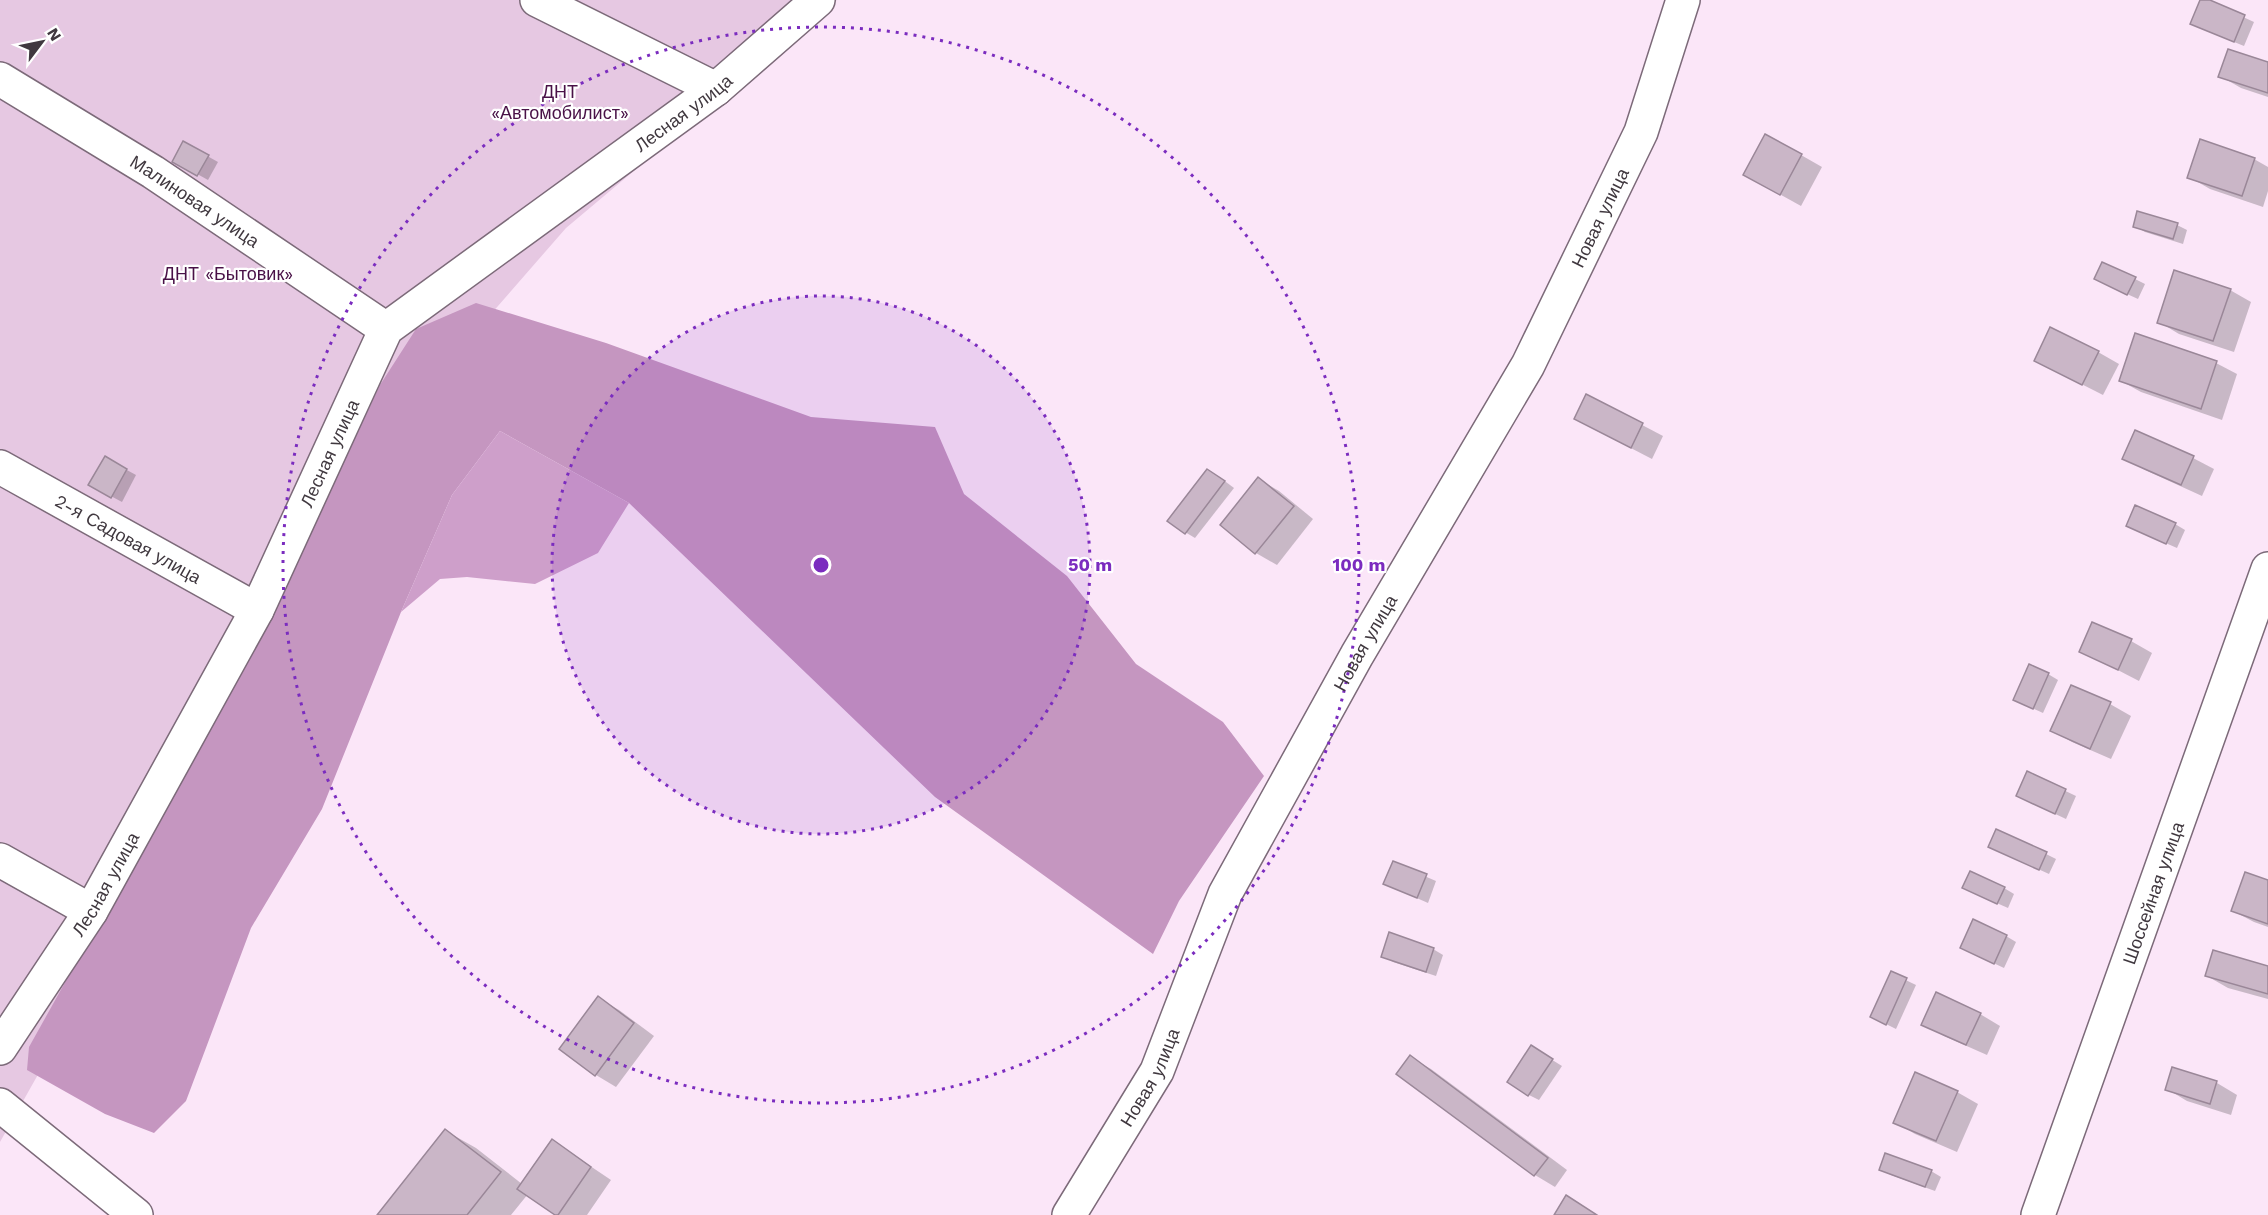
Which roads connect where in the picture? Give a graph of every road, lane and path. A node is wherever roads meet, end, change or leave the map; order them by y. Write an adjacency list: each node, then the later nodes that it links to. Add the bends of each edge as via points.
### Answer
1 (537, 0): 5 (street)
2 (818, 0): 5 (street, Лесная улица)
3 (1683, 0): 15 (street, Новая улица, via 1641,132 1528,365 1357,655 1225,894 1157,1071)
4 (0, 79): 6 (street, Малиновая улица, via 153,172)
5 (716, 89): 6 (street, Лесная улица)
6 (386, 329): 9 (street, Лесная улица)
7 (0, 467): 9 (street, 2-я Садовая улица)
8 (2268, 569): 16 (street, Шоссейная улица)
9 (257, 610): 11 (street, Лесная улица)
10 (0, 860): 11 (street)
11 (91, 910): 12 (street, Лесная улица)
12 (0, 1048)
13 (0, 1106): 14 (street)
14 (136, 1215)
15 (1069, 1215)
16 (2038, 1215)

